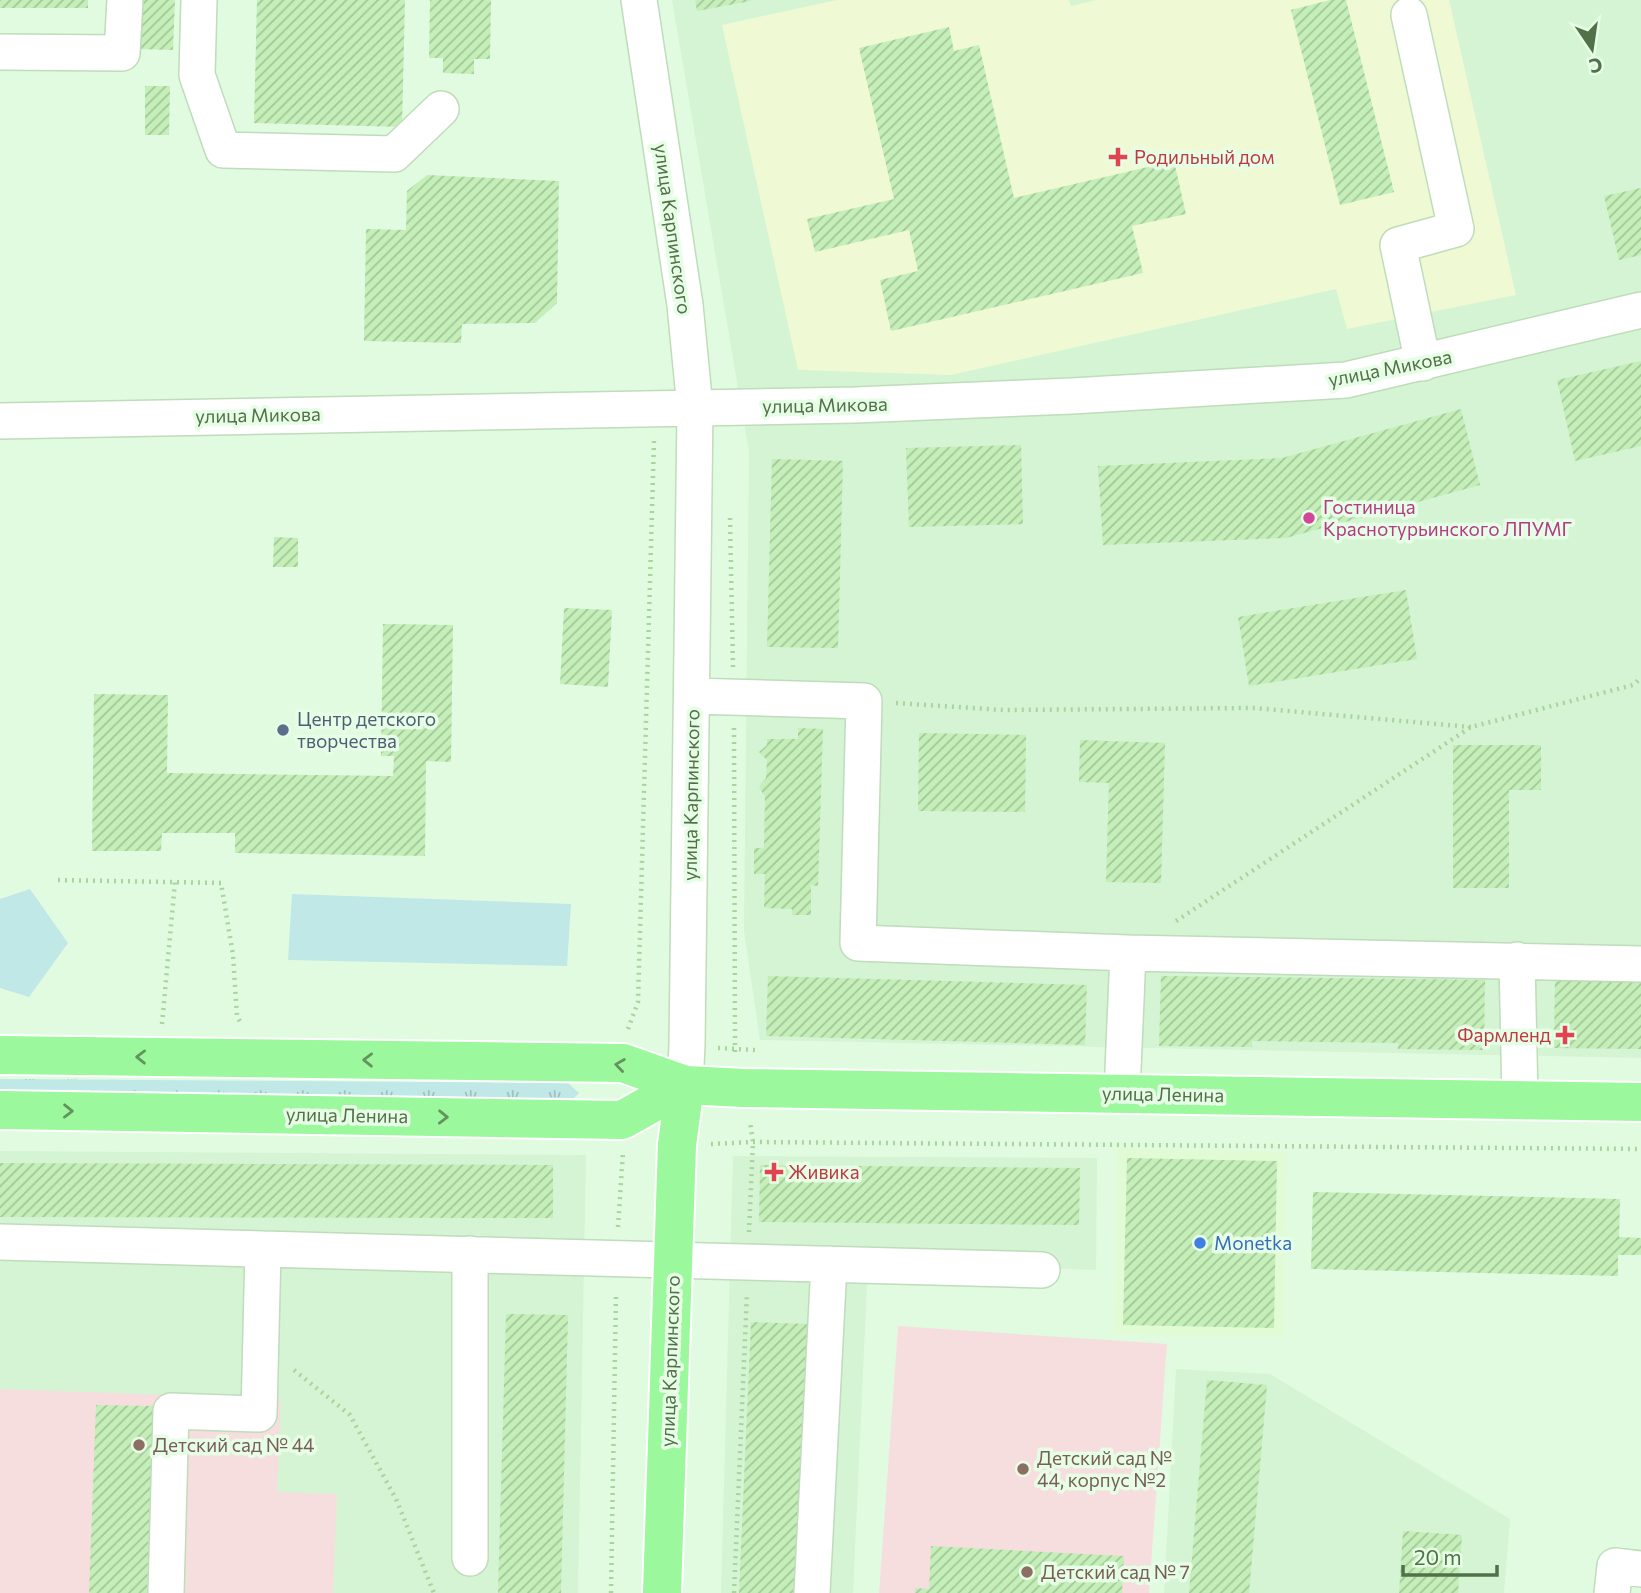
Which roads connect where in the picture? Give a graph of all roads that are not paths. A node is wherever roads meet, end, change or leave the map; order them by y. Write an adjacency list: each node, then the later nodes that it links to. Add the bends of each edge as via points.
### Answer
1 (125, 0): 5 (street, via 122,53)
2 (199, 0): 6 (street, via 197,75 223,150 394,154)
3 (639, 0): 9 (street, улица Карпинского, via 685,305)
4 (1409, 15): 8 (street, via 1456,229 1398,245)
5 (0, 52)
6 (441, 109)
7 (1641, 310): 8 (street, улица Микова)
8 (1423, 363): 9 (street, улица Микова, via 1332,381 1072,396)
9 (695, 408): 10 (street, улица Микова); 11 (street, улица Карпинского)
10 (0, 421)
11 (692, 696): 12 (street, via 864,701 858,943); 16 (street, улица Карпинского)
12 (1128, 953): 13 (street); 17 (street)
13 (1517, 960): 14 (street); 18 (street)
14 (1641, 964)
15 (0, 1055): 16 (main road, улица Ленина, one-way to 15, via 623,1063)
16 (685, 1085): 17 (main road, улица Ленина); 20 (main road, улица Ленина, one-way to 16, via 622,1120); 24 (main road, улица Карпинского, via 677,1145)
17 (1122, 1093): 18 (main road, улица Ленина)
18 (1520, 1100): 19 (main road, улица Ленина)
19 (1641, 1102)
20 (0, 1110)
21 (0, 1242): 22 (street)
22 (263, 1249): 23 (street); 29 (street, via 259,1414 171,1411)
23 (470, 1254): 24 (street); 27 (street)
24 (673, 1260): 25 (street); 30 (main road, улица Карпинского)
25 (830, 1264): 26 (street); 31 (street)
26 (1042, 1270)
27 (470, 1558)
28 (1641, 1569): 32 (street, via 1615,1566)
29 (166, 1593)
30 (662, 1593)
31 (812, 1593)
32 (1612, 1593)

